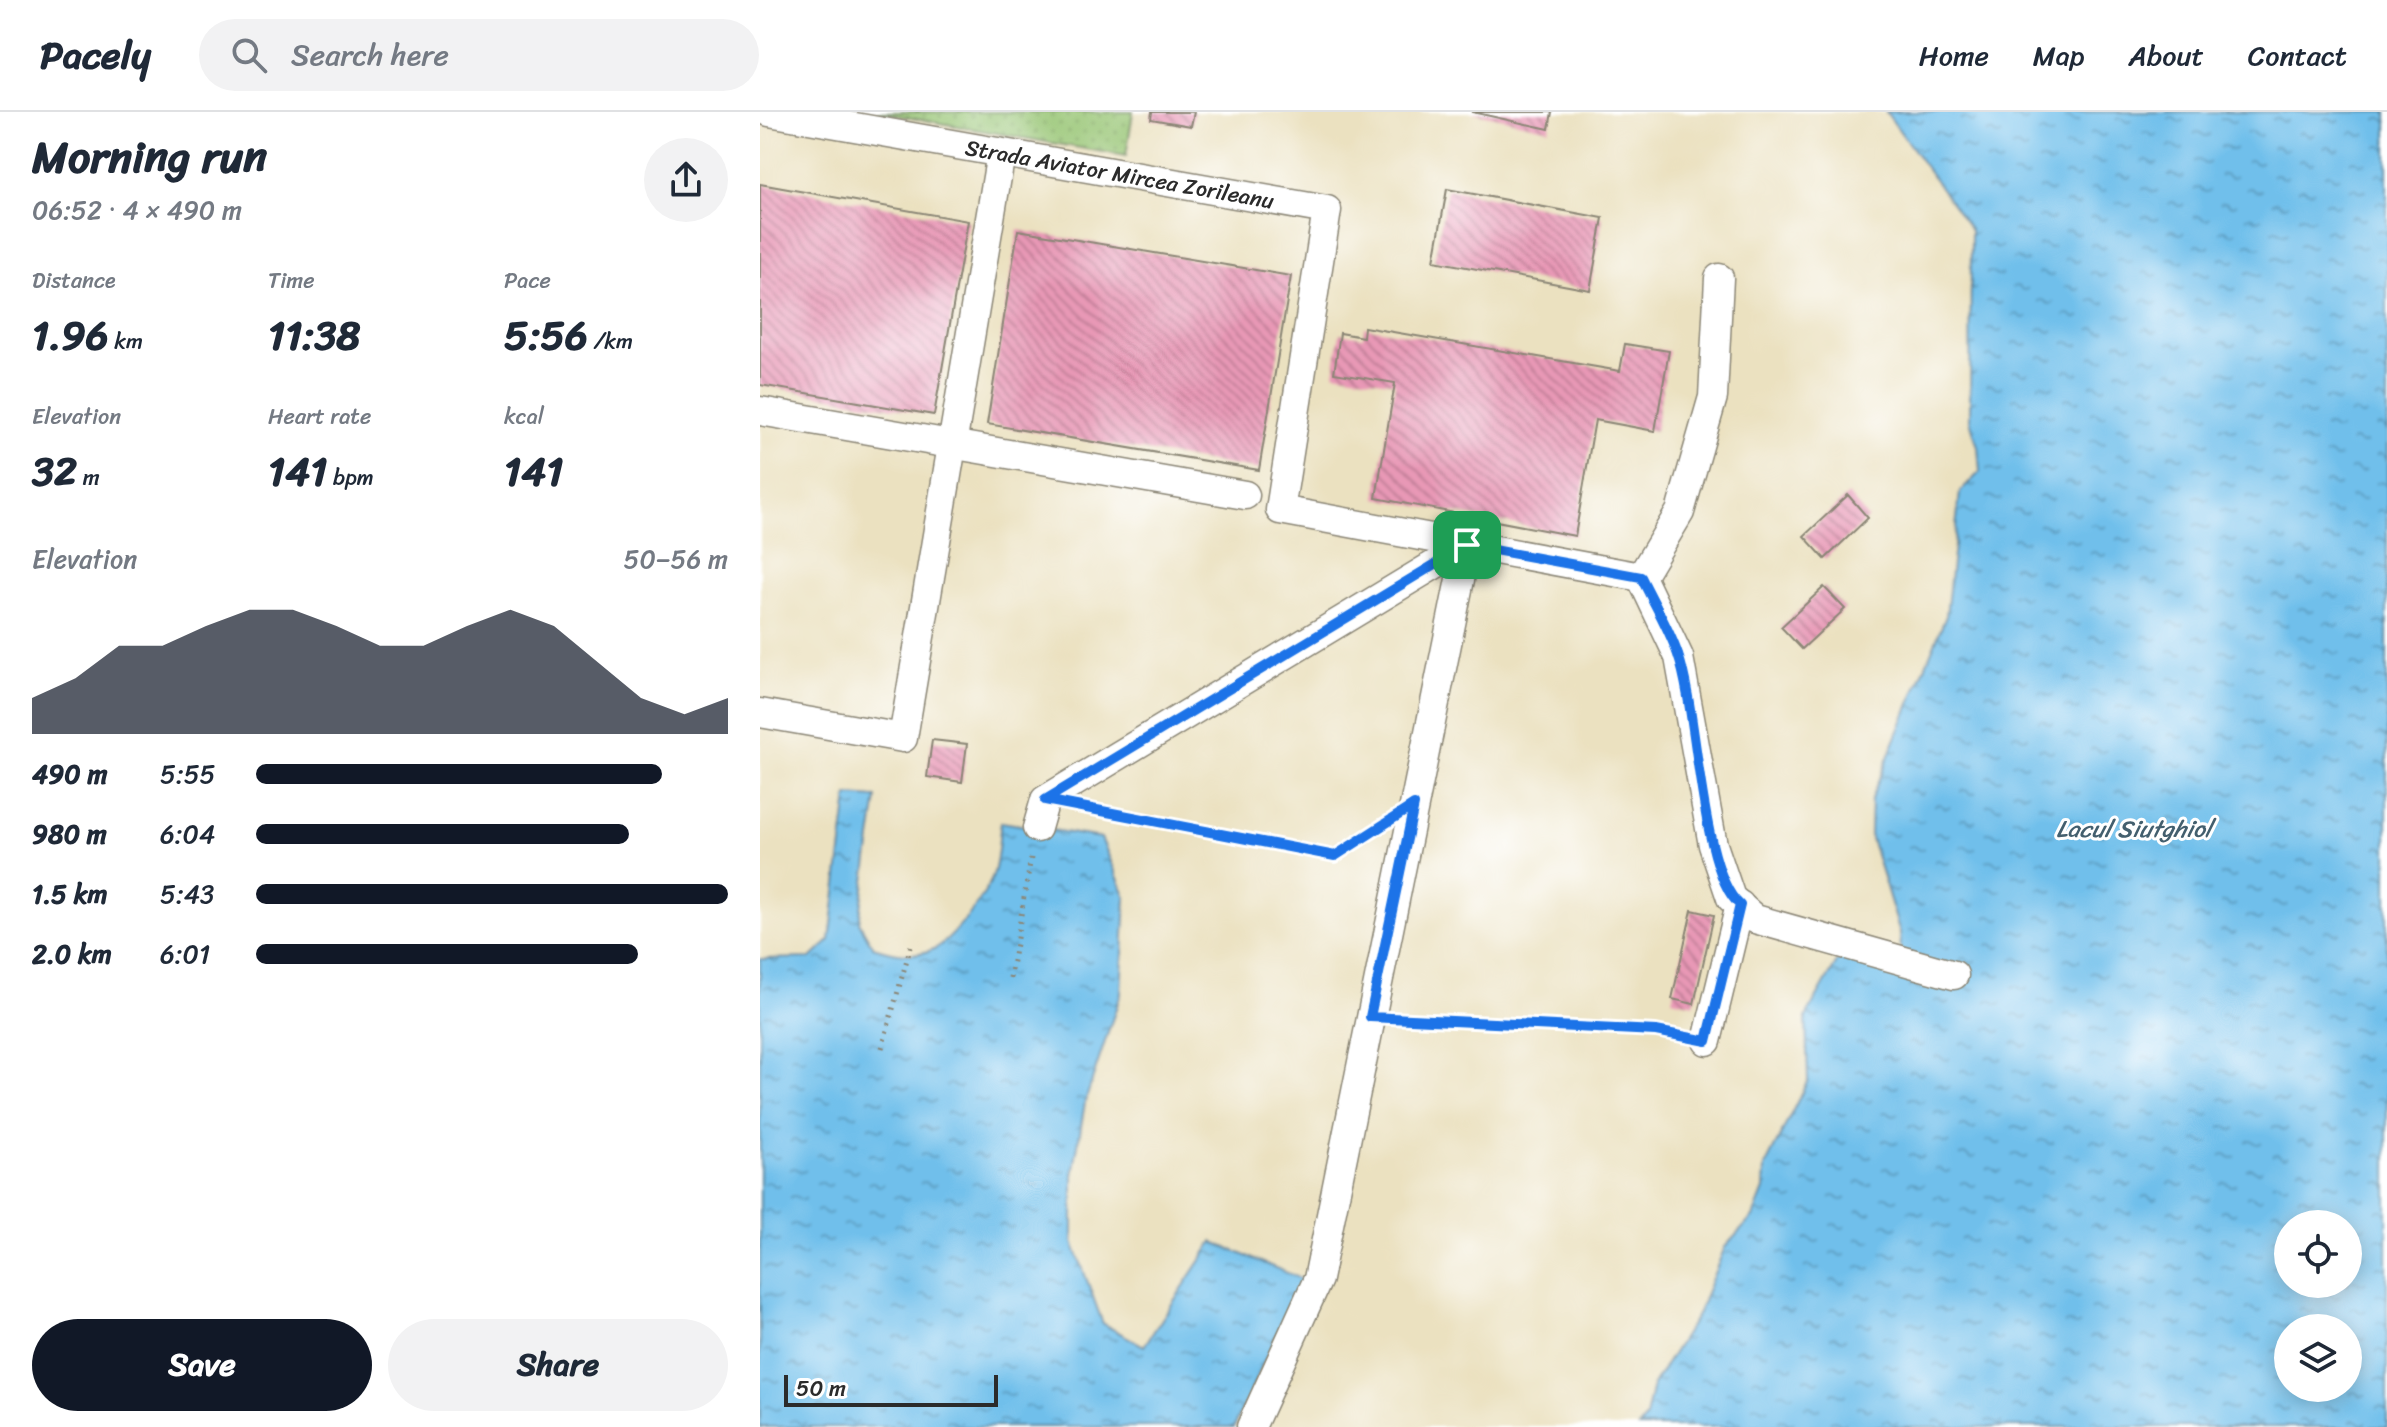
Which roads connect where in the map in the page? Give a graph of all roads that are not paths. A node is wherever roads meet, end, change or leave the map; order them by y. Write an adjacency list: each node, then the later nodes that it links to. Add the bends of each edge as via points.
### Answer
1 (769, 112): 2 (street, Strada Aviator Mircea Zorileanu)
2 (1001, 153): 5 (street); 7 (street, Strada Aviator Mircea Zorileanu, via 1327,210 1280,510)
3 (1719, 278): 8 (street, via 1713,397 1680,512)
4 (760, 411): 5 (street)
5 (952, 445): 6 (street); 9 (street, via 903,738)
6 (1245, 495)
7 (1467, 545): 8 (street); 10 (street, via 1045,800); 14 (street, via 1318,1279)
8 (1641, 577): 11 (street, via 1679,657 1713,845 1731,898)
9 (760, 713)
10 (1037, 828)
11 (1740, 905): 12 (street, via 1755,919); 13 (street)
12 (1954, 975)
13 (1707, 1041)
14 (1251, 1427)

